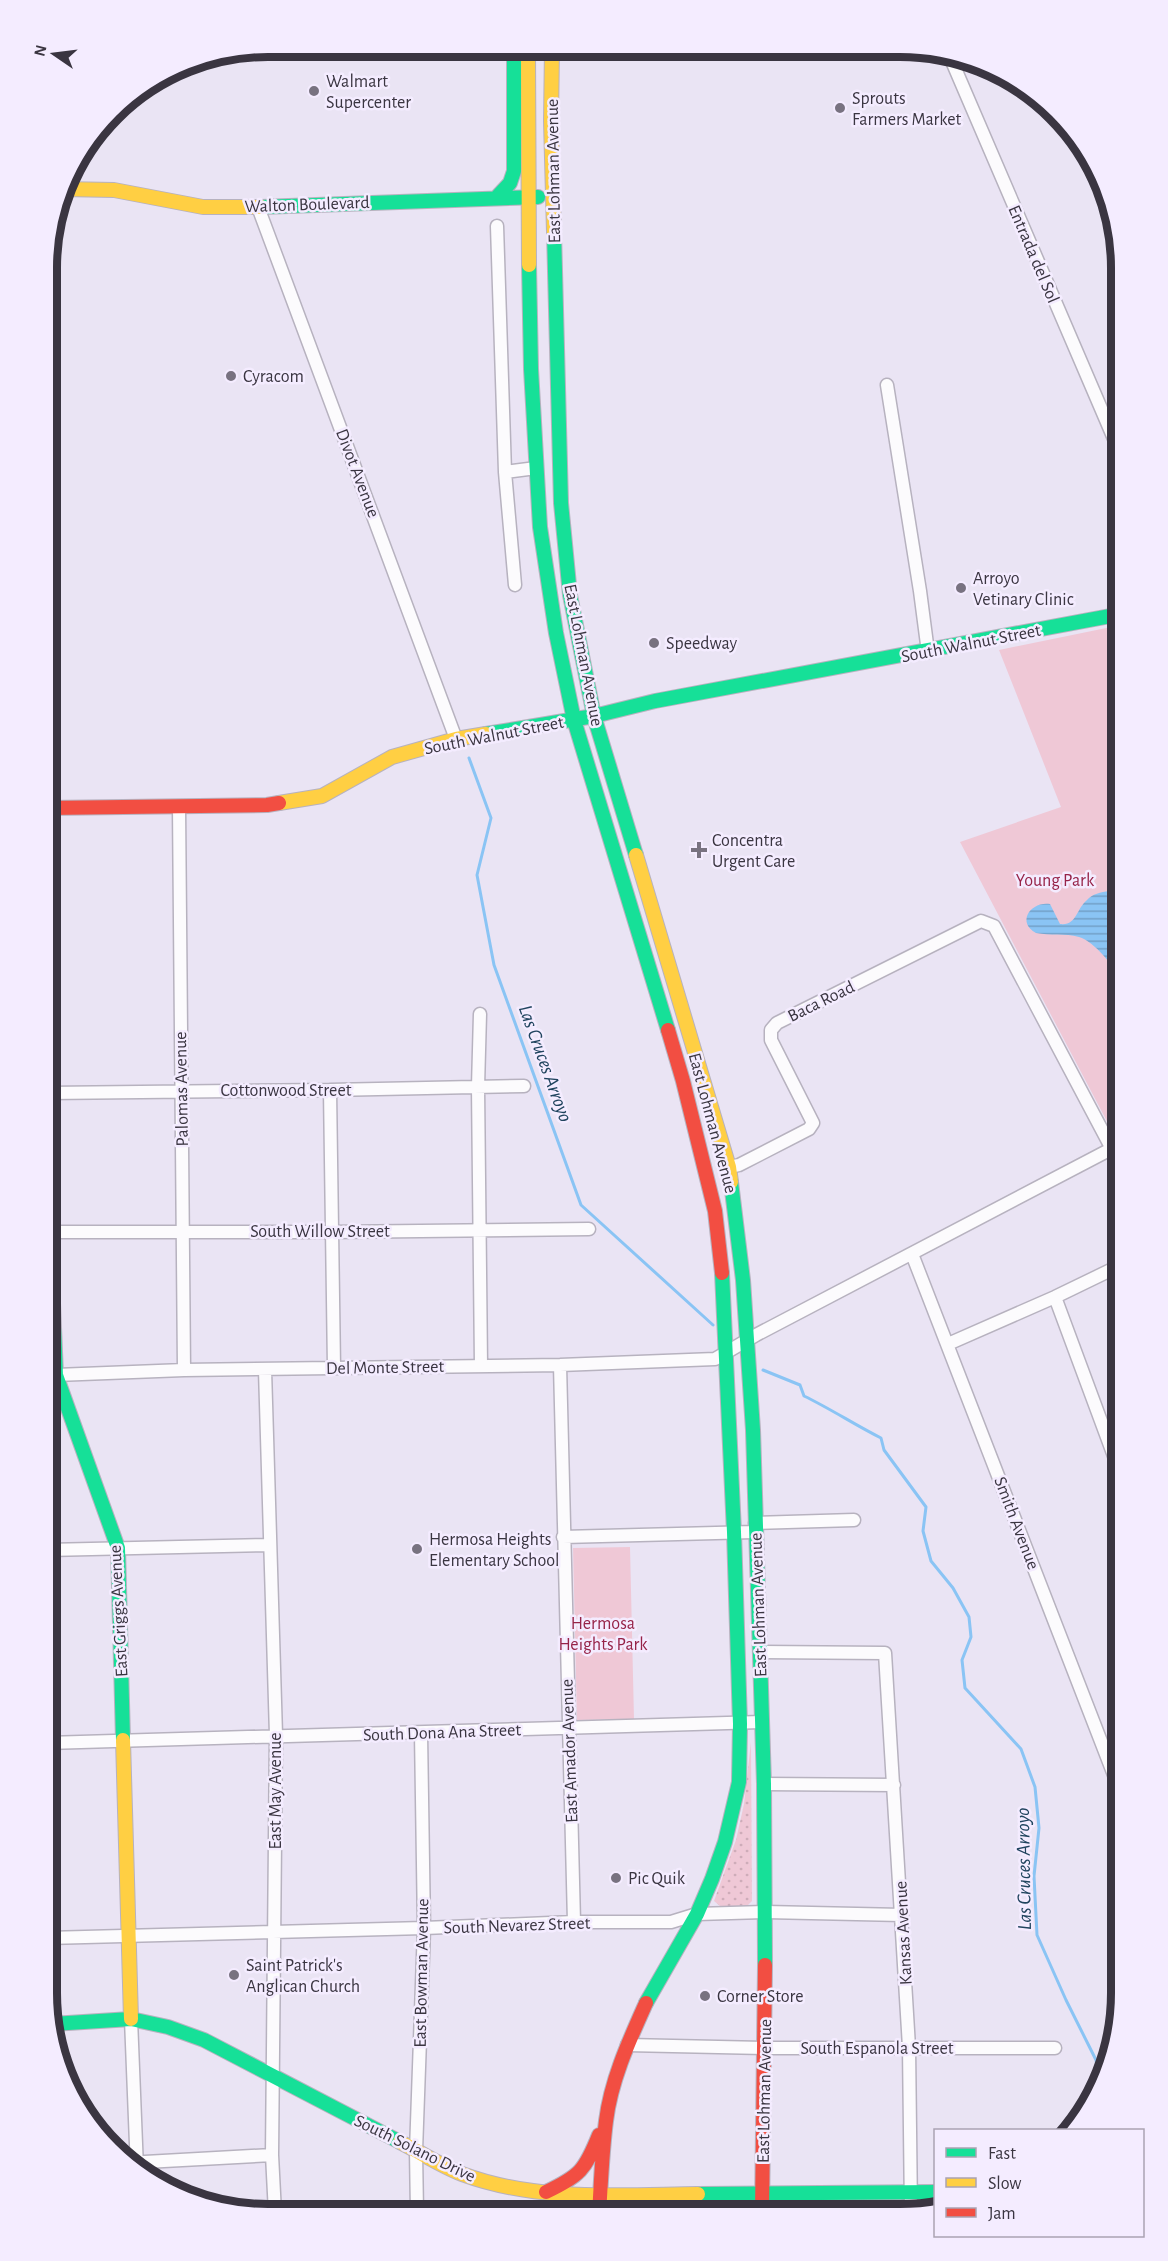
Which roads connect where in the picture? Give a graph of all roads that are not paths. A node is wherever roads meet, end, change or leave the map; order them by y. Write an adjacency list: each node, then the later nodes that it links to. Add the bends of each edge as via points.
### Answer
1 (513, 57): 8 (main road, via 514,171 510,183)
2 (528, 57): 6 (main road, East Lohman Avenue)
3 (552, 57): 7 (main road, East Lohman Avenue)
4 (953, 64): 12 (street, Entrada del Sol)
5 (72, 189): 9 (main road, Walton Boulevard, via 114,190 203,207)
6 (527, 197): 7 (main road, Walton Boulevard); 8 (main road, Walton Boulevard); 13 (main road, East Lohman Avenue)
7 (553, 197): 14 (main road, East Lohman Avenue)
8 (496, 198): 9 (main road, Walton Boulevard)
9 (258, 207): 23 (street, Divot Avenue)
10 (497, 226): 15 (street)
11 (887, 385): 20 (street)
12 (1111, 432)
13 (536, 468): 14 (main road); 15 (street); 18 (main road, East Lohman Avenue)
14 (560, 470): 17 (main road, East Lohman Avenue)
15 (505, 472): 16 (street)
16 (515, 585)
17 (570, 595): 18 (main road); 21 (main road, East Lohman Avenue)
18 (551, 599): 22 (main road, East Lohman Avenue)
19 (1111, 616): 20 (main road, South Walnut Street)
20 (928, 652): 21 (main road, South Walnut Street, via 708,691)
21 (594, 716): 22 (main road, South Walnut Street); 34 (main road, East Lohman Avenue)
22 (574, 720): 23 (main road, South Walnut Street); 45 (main road, East Lohman Avenue, via 716,1211 723,1281)
23 (456, 739): 24 (main road, South Walnut Street, via 392,757 321,796 267,805)
24 (179, 807): 25 (main road, South Walnut Street); 29 (street, Palomas Avenue)
25 (57, 808)
26 (480, 1014): 28 (street)
27 (524, 1086): 28 (street, Cottonwood Street)
28 (478, 1087): 30 (street, Cottonwood Street); 35 (street)
29 (181, 1090): 30 (street, Cottonwood Street); 31 (street, Cottonwood Street); 37 (street, Palomas Avenue)
30 (330, 1090): 39 (street)
31 (57, 1093)
32 (1111, 1144): 34 (street, Baca Road, via 994,926 981,921 777,1023 771,1030 771,1040 813,1124)
33 (1111, 1149): 40 (street)
34 (729, 1167): 43 (main road, East Lohman Avenue, via 743,1280)
35 (481, 1229): 36 (street, South Willow Street); 39 (street, South Willow Street); 46 (street)
36 (589, 1229)
37 (183, 1231): 38 (street, South Willow Street); 39 (street, South Willow Street); 49 (street, Palomas Avenue)
38 (57, 1232)
39 (331, 1232): 48 (street)
40 (912, 1254): 43 (street); 44 (street, Smith Avenue)
41 (1111, 1270): 42 (street)
42 (1055, 1297): 44 (street); 53 (street)
43 (746, 1343): 45 (street); 55 (main road, East Lohman Avenue)
44 (948, 1344): 69 (street, Smith Avenue)
45 (721, 1356): 47 (street, Del Monte Street); 56 (main road, East Lohman Avenue)
46 (481, 1365): 47 (street, Del Monte Street); 48 (street, Del Monte Street)
47 (560, 1365): 57 (street, East Amador Avenue)
48 (334, 1368): 50 (street, Del Monte Street)
49 (184, 1370): 50 (street, Del Monte Street); 51 (street, Del Monte Street)
50 (265, 1370): 58 (street, East May Avenue)
51 (57, 1375)
52 (57, 1378): 59 (main road, East Griggs Avenue)
53 (1111, 1448)
54 (854, 1520): 55 (street)
55 (755, 1528): 56 (street); 61 (main road, East Lohman Avenue)
56 (734, 1532): 57 (street); 63 (main road, East Lohman Avenue)
57 (563, 1536): 64 (street, East Amador Avenue)
58 (270, 1545): 59 (street); 66 (street, East May Avenue)
59 (118, 1548): 60 (street); 68 (main road, East Griggs Avenue)
60 (57, 1550)
61 (760, 1652): 62 (main road, East Lohman Avenue); 71 (street, Kansas Avenue, via 885,1653)
62 (761, 1722): 63 (street, South Dona Ana Street); 70 (main road, East Lohman Avenue)
63 (740, 1724): 64 (street, South Dona Ana Street); 73 (main road, via 739,1782 725,1842)
64 (569, 1728): 65 (street, South Dona Ana Street); 75 (street, East Amador Avenue)
65 (421, 1733): 66 (street, South Dona Ana Street); 76 (street, East Bowman Avenue)
66 (276, 1735): 68 (street, South Dona Ana Street); 77 (street, East May Avenue)
67 (57, 1743): 68 (street, South Dona Ana Street)
68 (123, 1743): 78 (main road, East Griggs Avenue)
69 (1111, 1767)
70 (764, 1784): 71 (street); 72 (main road, East Lohman Avenue)
71 (894, 1785): 74 (street, Kansas Avenue)
72 (766, 1912): 73 (street, South Nevarez Street); 74 (street, South Nevarez Street); 84 (main road, East Lohman Avenue)
73 (697, 1914): 75 (street, South Nevarez Street, via 671,1922); 82 (main road, via 651,1993)
74 (902, 1915): 83 (street, Kansas Avenue)
75 (574, 1922): 76 (street, South Nevarez Street)
76 (424, 1928): 77 (street, South Nevarez Street); 88 (street, East Bowman Avenue)
77 (275, 1930): 78 (street, South Nevarez Street); 86 (street, East May Avenue)
78 (130, 1935): 79 (street, South Nevarez Street); 80 (main road, East Griggs Avenue)
79 (57, 1938)
80 (131, 2019): 81 (main road, South Solano Drive); 86 (main road, South Solano Drive, via 204,2040); 90 (street, East Griggs Avenue)
81 (59, 2024)
82 (627, 2045): 84 (street, South Espanola Street); 87 (main road)
83 (909, 2047): 84 (street, South Espanola Street); 85 (street, South Espanola Street); 95 (street, Kansas Avenue)
84 (764, 2048): 94 (main road, East Lohman Avenue)
85 (1055, 2048)
86 (273, 2074): 88 (main road, South Solano Drive); 89 (street, East May Avenue)
87 (606, 2120): 93 (main road, via 586,2167 576,2178); 96 (main road)
88 (416, 2151): 93 (main road, South Solano Drive, via 460,2173); 98 (street, East Bowman Avenue)
89 (272, 2155): 91 (street); 97 (street, East May Avenue)
90 (134, 2156)
91 (145, 2164)
92 (934, 2192): 95 (main road, South Solano Drive)
93 (544, 2193): 96 (main road, South Solano Drive)
94 (763, 2193): 95 (main road, South Solano Drive); 96 (main road, South Solano Drive); 100 (main road, East Lohman Avenue)
95 (911, 2193): 101 (street, Kansas Avenue)
96 (600, 2194): 99 (main road)
97 (275, 2204)
98 (417, 2204)
99 (600, 2204)
100 (762, 2204)
101 (911, 2204)

